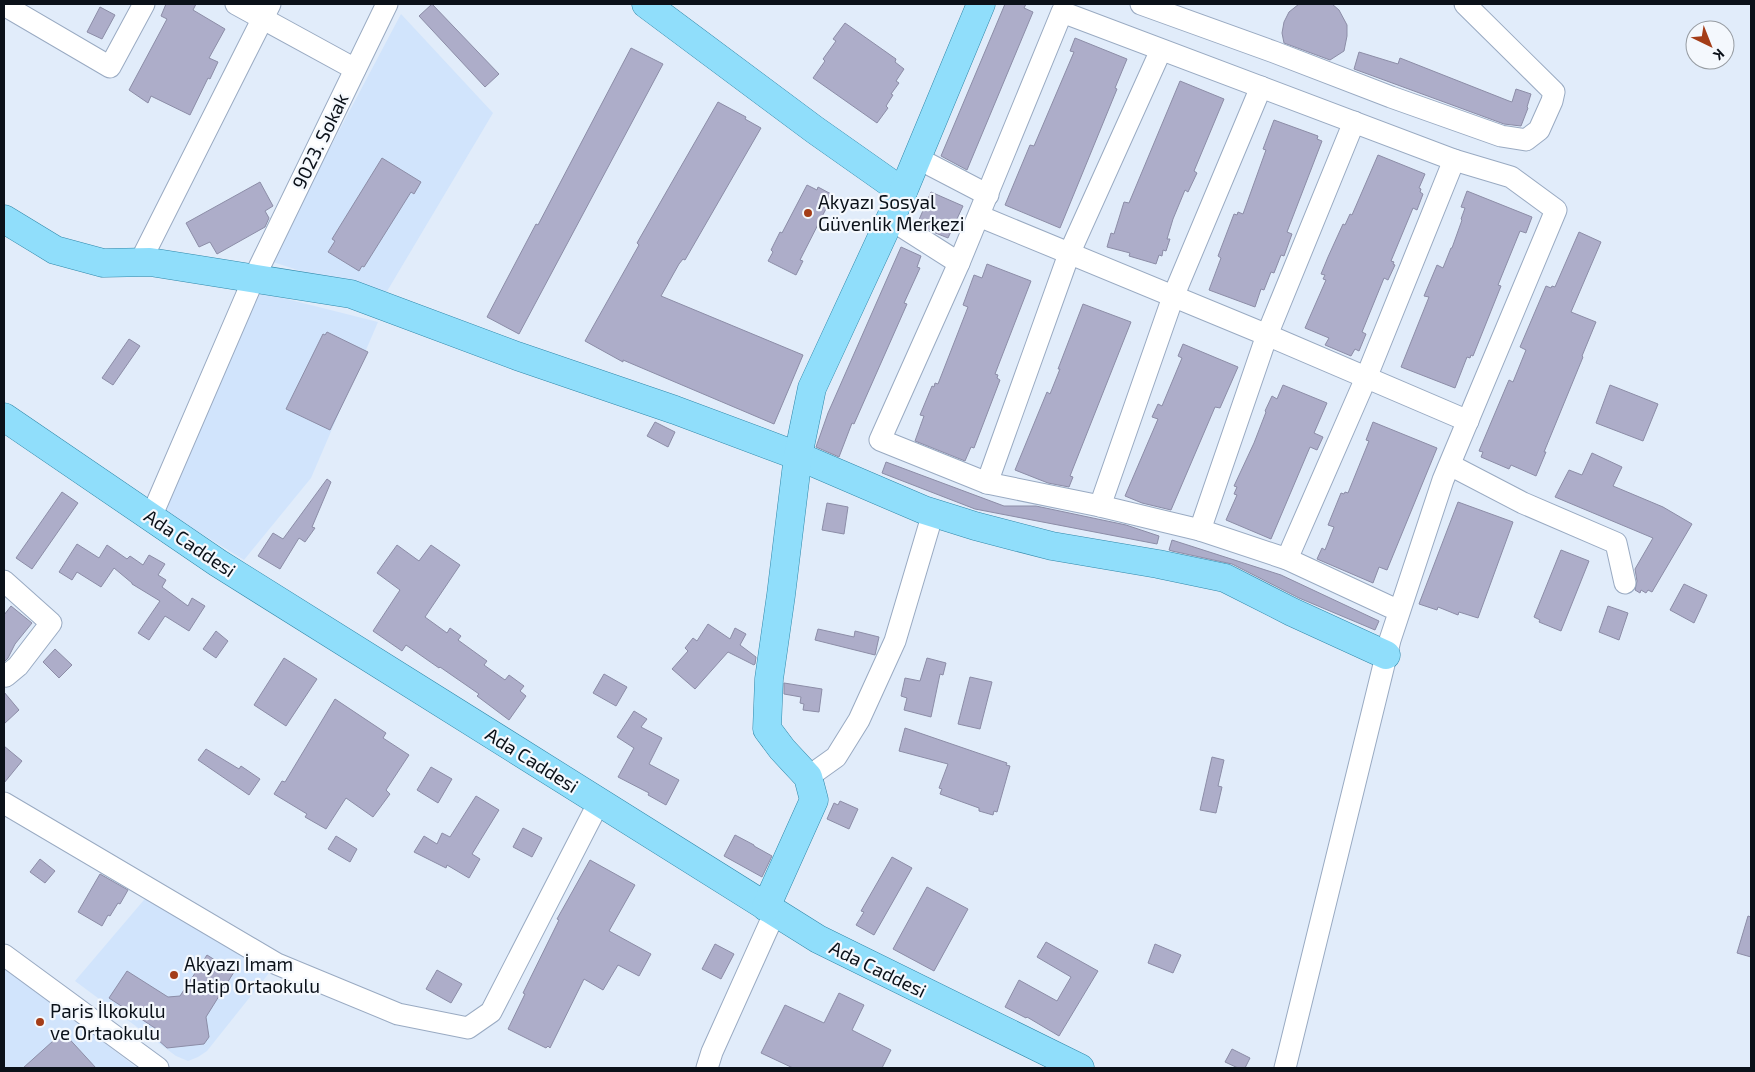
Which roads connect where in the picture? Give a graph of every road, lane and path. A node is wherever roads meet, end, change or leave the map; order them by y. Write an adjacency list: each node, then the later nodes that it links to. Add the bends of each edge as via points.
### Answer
1 (144, 4): 8 (street, via 110,67)
2 (236, 4): 9 (street)
3 (387, 4): 11 (street, 9023. Sokak)
4 (646, 4): 16 (main road)
5 (981, 4): 14 (main road)
6 (1141, 4): 7 (street, via 1409,104 1501,136 1526,140 1539,130 1554,92)
7 (1464, 4)
8 (4, 5)
9 (267, 11): 11 (street); 22 (street)
10 (1161, 50): 12 (street); 17 (street, via 1062,12); 21 (street)
11 (355, 69): 24 (street, 9023. Sokak)
12 (1261, 87): 13 (street); 25 (street)
13 (1354, 122): 15 (street); 26 (street)
14 (917, 158): 16 (main road); 17 (street)
15 (1454, 160): 27 (street); 29 (street, via 1511,177 1556,210)
16 (903, 192): 20 (main road)
17 (988, 195): 18 (street)
18 (979, 216): 21 (street); 23 (street)
19 (4, 219): 22 (main road, via 55,250 103,263)
20 (890, 219): 23 (street); 30 (main road, via 812,388)
21 (1069, 254): 25 (street); 32 (street)
22 (140, 262): 24 (main road)
23 (959, 263): 32 (street, via 880,440)
24 (254, 278): 30 (main road, via 351,294); 35 (street, 9023. Sokak)
25 (1173, 297): 26 (street); 33 (street)
26 (1268, 335): 27 (street); 36 (street)
27 (1366, 378): 29 (street); 37 (street)
28 (4, 417): 35 (main road, Ada Caddesi)
29 (1468, 421): 31 (street)
30 (798, 456): 34 (main road); 43 (main road, via 769,679 767,728)
31 (1450, 465): 39 (street, via 1523,503 1616,543); 40 (street)
32 (987, 483): 33 (street)
33 (1100, 506): 36 (street)
34 (933, 513): 41 (main road, via 1052,546 1225,578); 43 (street, via 895,641 859,720 836,756)
35 (151, 517): 44 (main road, Ada Caddesi, via 218,563)
36 (1200, 530): 37 (street)
37 (1287, 559): 40 (street)
38 (4, 581): 42 (street, via 52,623 18,666)
39 (1625, 583)
40 (1399, 611): 41 (street)
41 (1386, 655): 51 (street)
42 (4, 675)
43 (808, 777): 46 (main road, via 814,800)
44 (599, 802): 45 (street, via 491,1012 468,1028 398,1014 278,964); 46 (main road, Ada Caddesi)
45 (4, 803)
46 (771, 910): 49 (street); 50 (main road, Ada Caddesi, via 818,939)
47 (4, 954): 48 (street)
48 (158, 1068)
49 (708, 1068)
50 (1080, 1068)
51 (1284, 1068)

